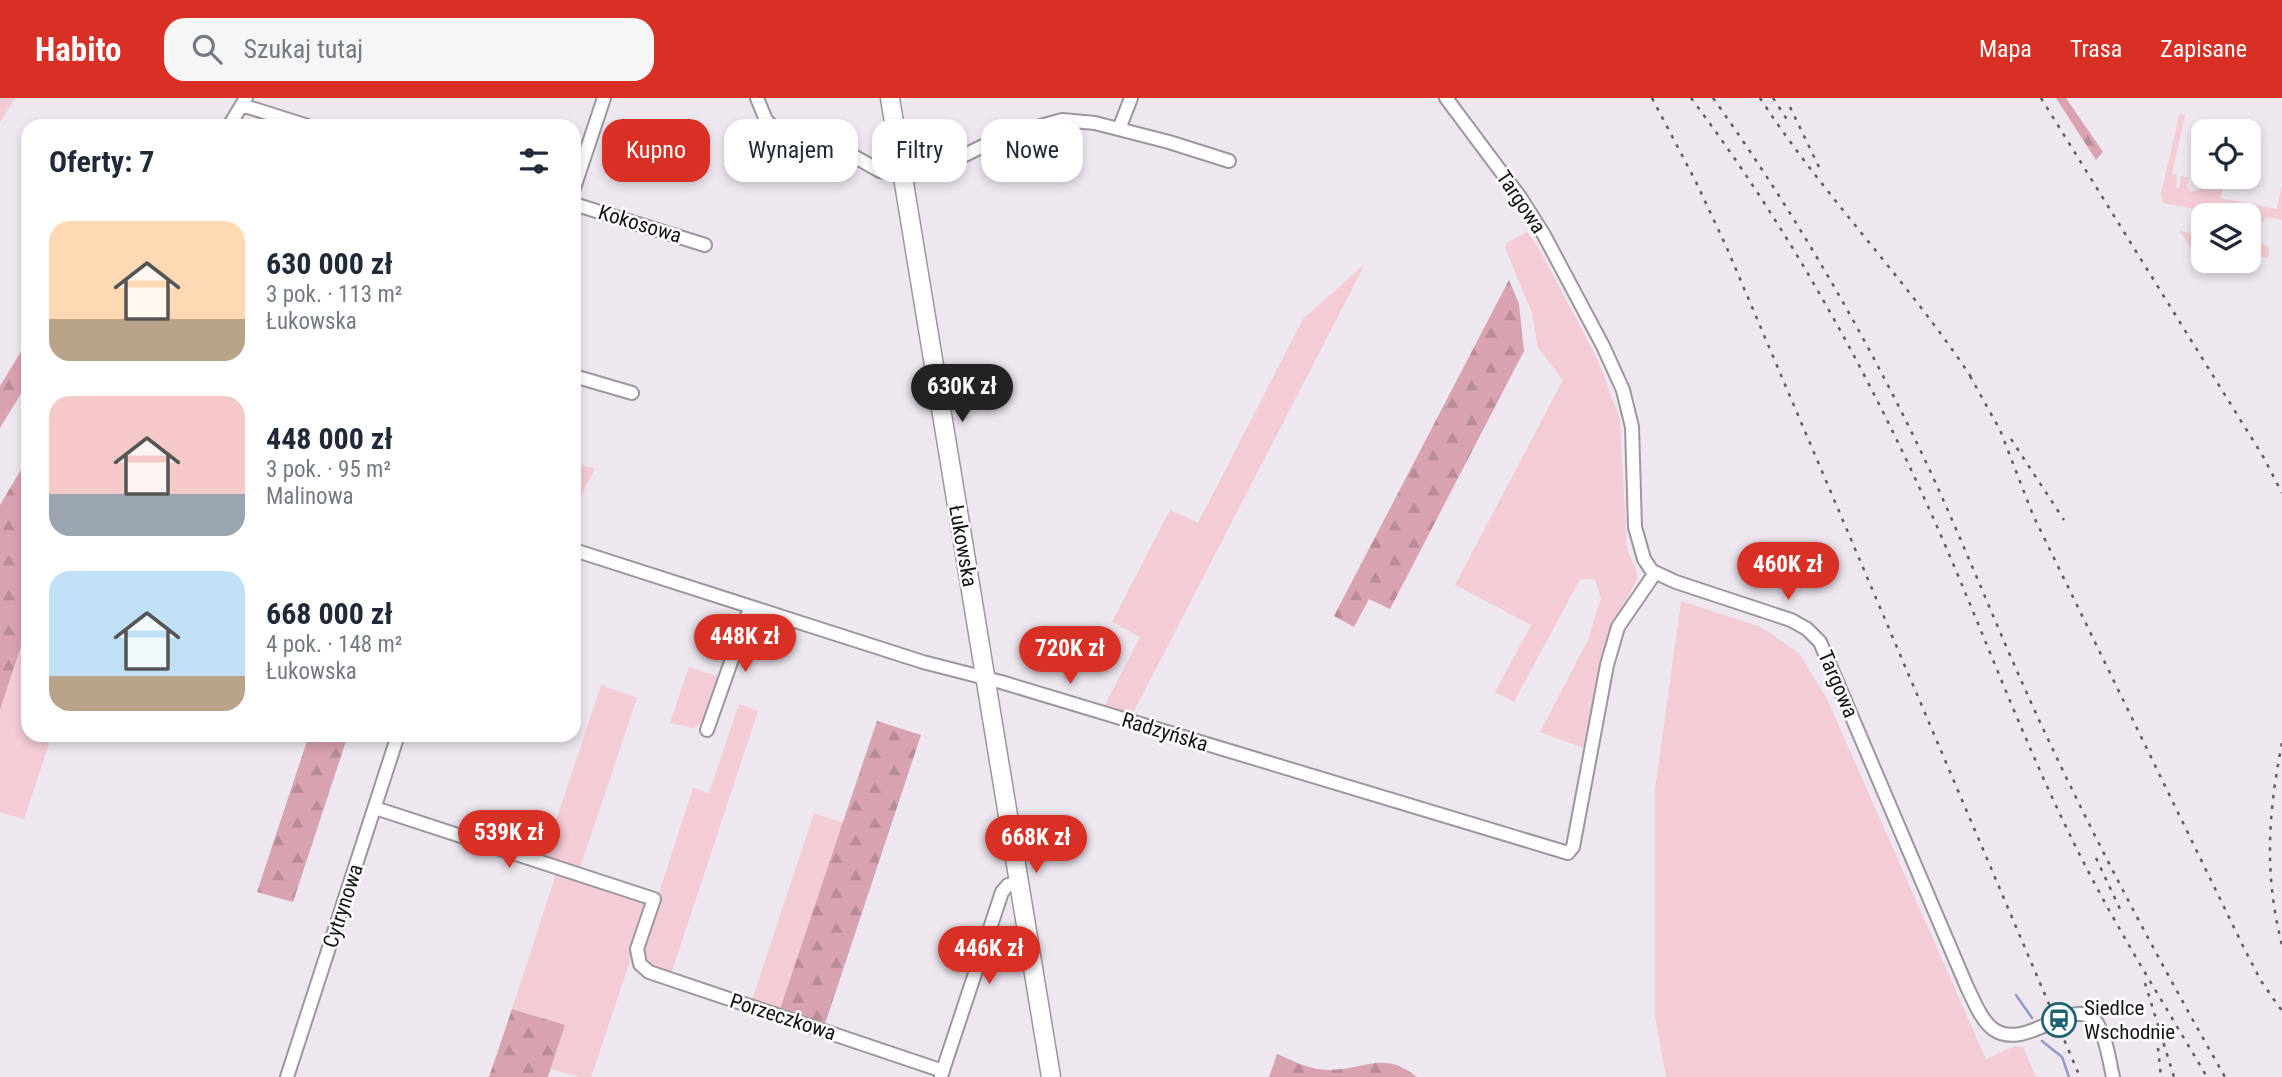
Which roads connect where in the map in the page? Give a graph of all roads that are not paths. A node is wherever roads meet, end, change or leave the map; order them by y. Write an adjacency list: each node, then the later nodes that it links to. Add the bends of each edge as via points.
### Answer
1 (604, 98): 14 (street)
2 (757, 98): 13 (street, via 773,127 834,145)
3 (890, 98): 9 (main road, Łukowska)
4 (1131, 98): 10 (street)
5 (1446, 98): 21 (street, Targowa, via 1534,217 1615,372 1632,427 1635,527 1644,559)
6 (244, 102): 7 (street); 8 (street)
7 (233, 119)
8 (289, 119)
9 (893, 119)
10 (1119, 129): 11 (street, via 1081,120 1052,122 1001,137); 12 (street)
11 (967, 154)
12 (1229, 161)
13 (872, 166)
14 (581, 167)
15 (903, 182): 23 (main road, Łukowska)
16 (581, 206): 17 (street, Kokosowa)
17 (705, 245)
18 (581, 378): 19 (street)
19 (632, 393)
20 (581, 552): 22 (street, Radzyńska)
21 (1655, 572): 23 (street, Radzyńska, via 1618,627 1573,847 1568,853); 31 (street, Targowa, via 1791,620 1820,642 1979,1011 1996,1031 2018,1036 2077,1013 2090,1016 2103,1036)
22 (750, 608): 23 (street, Radzyńska); 24 (street)
23 (985, 678): 27 (main road, Łukowska)
24 (707, 730)
25 (396, 742): 26 (street, Cytrynowa)
26 (375, 808): 28 (street, Porzeczkowa, via 654,899 637,949 640,964 649,972); 29 (street, Cytrynowa)
27 (1018, 883): 28 (street, via 1002,892); 30 (main road, Łukowska)
28 (942, 1074)
29 (287, 1077)
30 (1051, 1077)
31 (2113, 1077)

